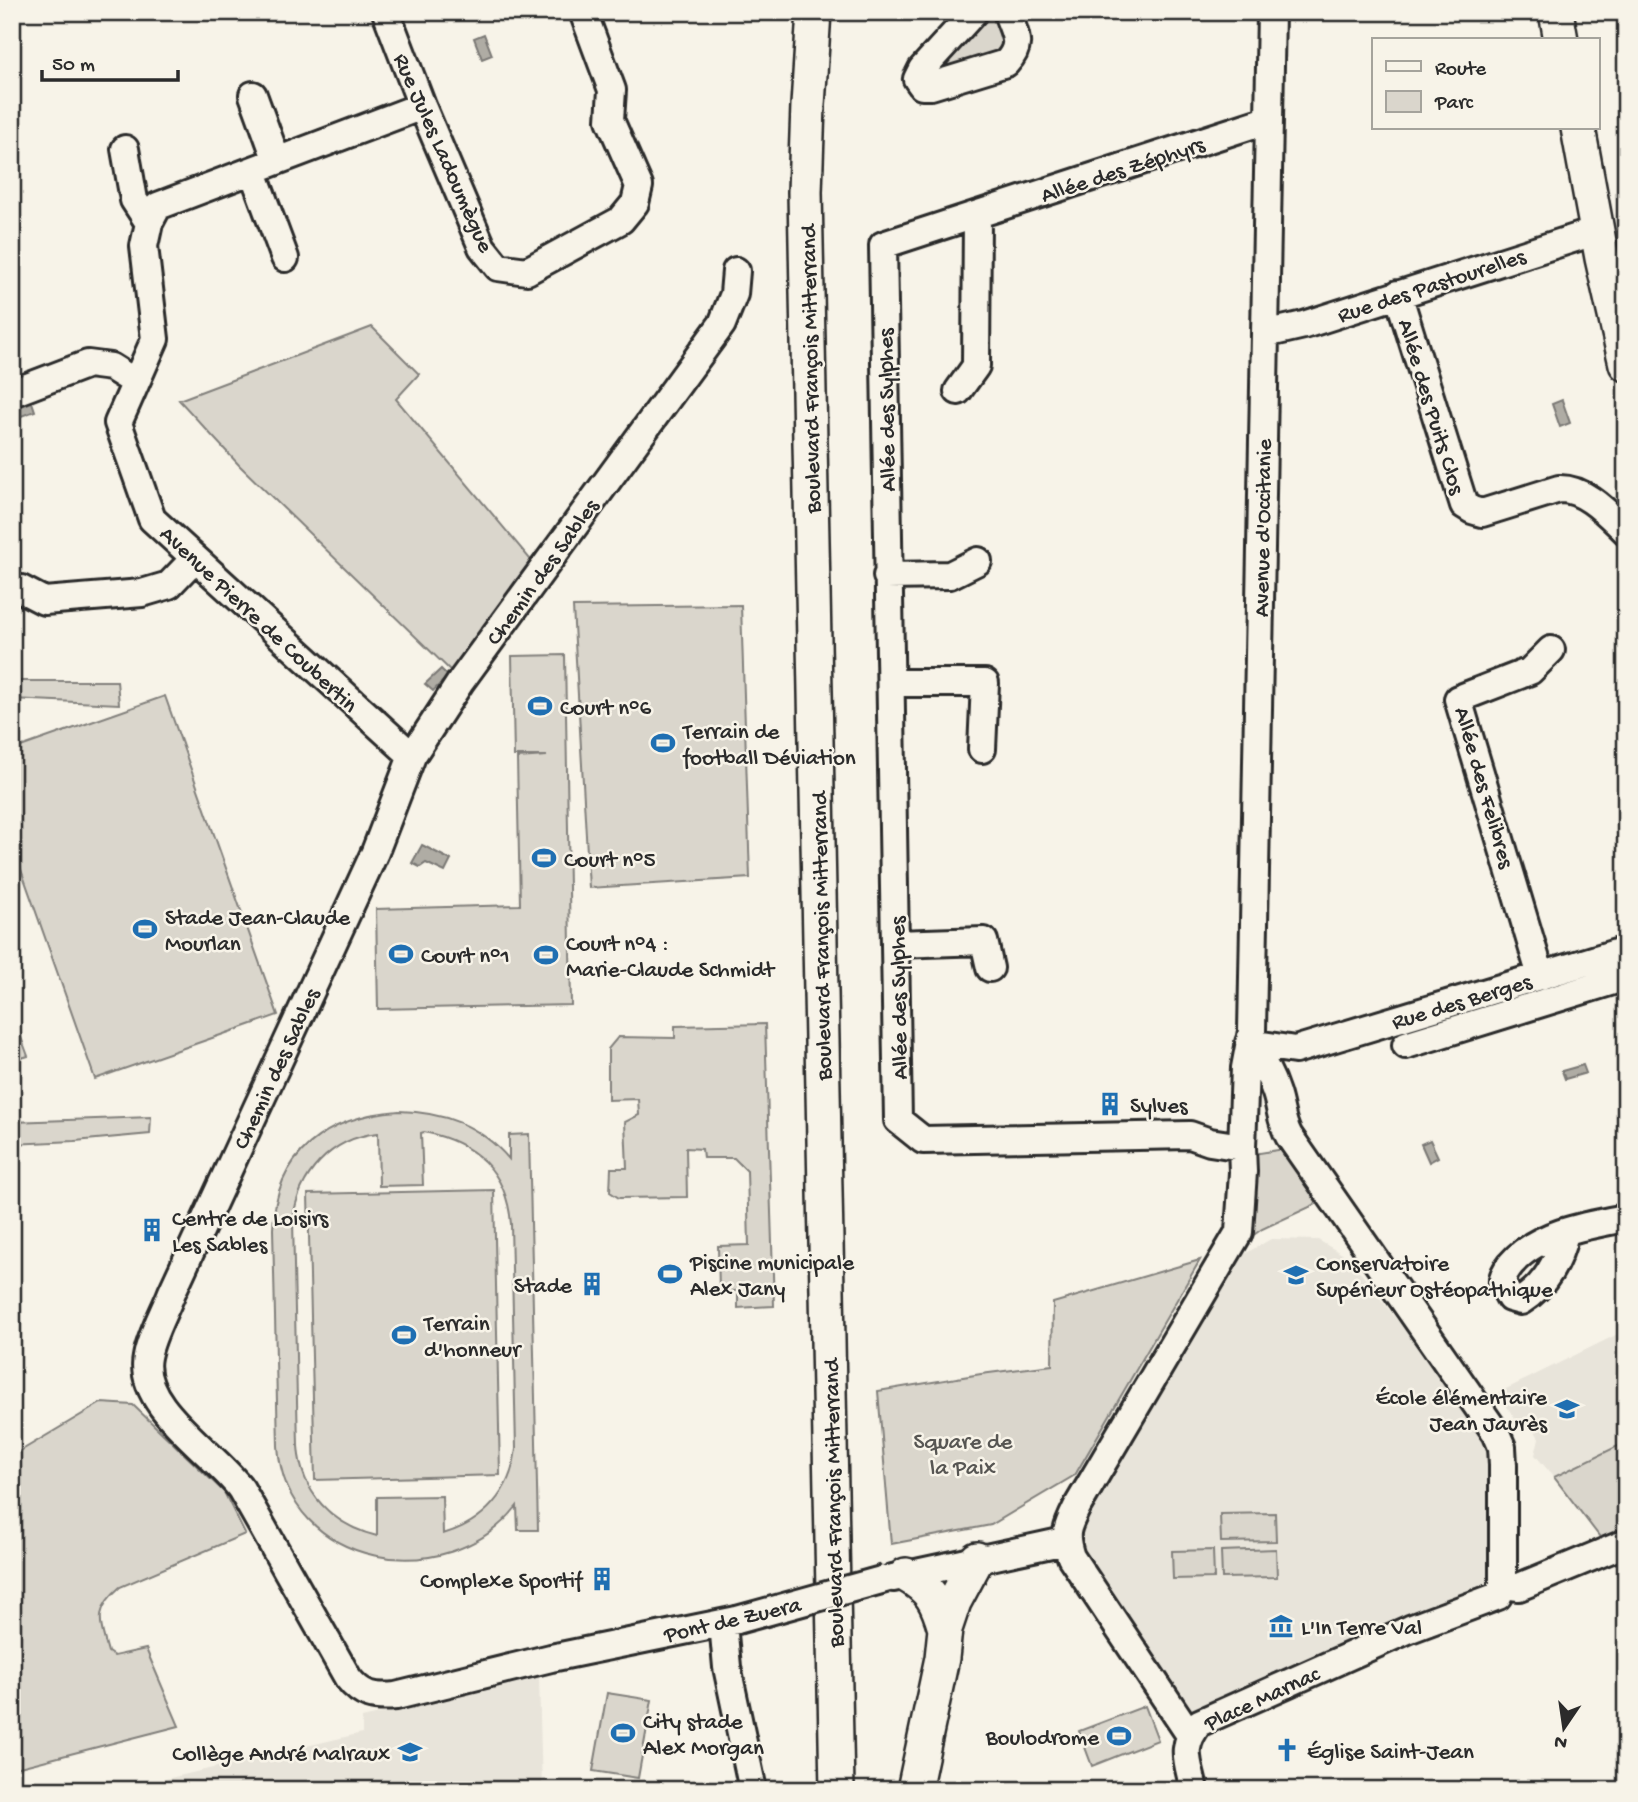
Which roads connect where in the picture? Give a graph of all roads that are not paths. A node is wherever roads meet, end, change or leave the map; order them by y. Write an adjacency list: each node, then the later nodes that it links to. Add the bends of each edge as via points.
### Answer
1 (386, 12): 10 (street, Rue Jules Ladoumègue)
2 (583, 12): 10 (street, Rue Jules Ladoumègue, via 612,90 610,120 639,186 635,203 621,220 527,271 498,267 482,247)
3 (974, 12): 4 (street, via 922,69 917,79 922,86 1006,63 1018,43)
4 (1007, 12)
5 (1271, 12): 11 (street, Avenue d'Occitanie)
6 (1556, 12): 8 (main road)
7 (814, 17): 60 (main road, Boulevard François Mitterrand, via 805,192)
8 (1562, 38)
9 (253, 95): 14 (street)
10 (422, 106): 14 (street)
11 (1267, 120): 16 (street, Allée des Zéphyrs); 24 (street, Avenue d'Occitanie)
12 (1578, 130): 18 (main road)
13 (125, 149): 17 (street, via 134,200)
14 (277, 161): 15 (street)
15 (253, 172): 17 (street, via 159,206); 20 (street)
16 (977, 216): 19 (street, Allée des Zéphyrs); 27 (street, via 976,366)
17 (149, 223): 26 (street, Avenue Pierre de Coubertin, via 144,246 155,339)
18 (1597, 230): 22 (street, Rue des Pastourelles); 23 (main road)
19 (883, 245): 32 (street, Allée des Sylphes)
20 (285, 258)
21 (736, 271): 37 (street, Chemin des Sables, via 734,294 722,324 461,681)
22 (1398, 294): 24 (street, Rue des Pastourelles); 29 (street, Allée des Puits Clos, via 1464,505 1482,513 1571,489)
23 (1620, 309): 25 (main road)
24 (1265, 334): 43 (street, Avenue d'Occitanie)
25 (1626, 364)
26 (135, 382): 28 (street, via 111,367 88,364); 30 (street, Avenue Pierre de Coubertin, via 118,423 152,519)
27 (958, 390)
28 (12, 393)
29 (1626, 531)
30 (194, 559): 33 (street, via 169,585 142,593 44,601); 37 (street, Avenue Pierre de Coubertin)
31 (978, 561): 32 (street, via 950,575)
32 (887, 576): 35 (street, Allée des Sylphes)
33 (12, 587)
34 (1551, 650): 41 (street, Allée des Felibres, via 1530,671 1458,698)
35 (891, 683): 36 (street, via 985,682); 38 (street, Allée des Sylphes)
36 (982, 749)
37 (412, 756): 58 (street, Chemin des Sables, via 375,852 172,1292 145,1372 161,1406 240,1489 356,1688 372,1696 396,1696)
38 (896, 944): 40 (street, via 984,941); 48 (street, Allée des Sylphes, via 898,1120 923,1140 1191,1135 1210,1142)
39 (1626, 950): 41 (street, Rue des Berges)
40 (990, 968)
41 (1541, 976): 45 (street, Rue des Berges)
42 (1626, 977): 44 (street, Rue des Berges)
43 (1249, 1043): 45 (street); 46 (street, via 1265,1064); 48 (street, Avenue d'Occitanie)
44 (1406, 1045)
45 (1295, 1050): 46 (street, via 1280,1075)
46 (1277, 1095): 47 (street)
47 (1282, 1124): 48 (street); 55 (street, via 1496,1433 1503,1465)
48 (1242, 1135): 51 (street, Avenue d'Occitanie, via 1239,1232 1078,1505)
49 (1626, 1219): 50 (street)
50 (1565, 1233)
51 (1065, 1541): 53 (street, Pont de Zuera); 59 (street, Place Marnac)
52 (1626, 1543): 55 (street, via 1519,1587)
53 (977, 1559): 54 (street, Pont de Zuera); 57 (main road, via 954,1602)
54 (895, 1577): 56 (street, Pont de Zuera, bridge); 57 (main road, via 929,1590)
55 (1503, 1585): 59 (street, Place Marnac, via 1497,1596 1214,1715)
56 (730, 1622): 58 (street, Pont de Zuera); 61 (street, via 727,1667)
57 (946, 1629): 62 (main road)
58 (562, 1656)
59 (1190, 1735): 63 (street, via 1185,1748)
60 (835, 1785)
61 (753, 1790)
62 (914, 1790)
63 (1194, 1790)

